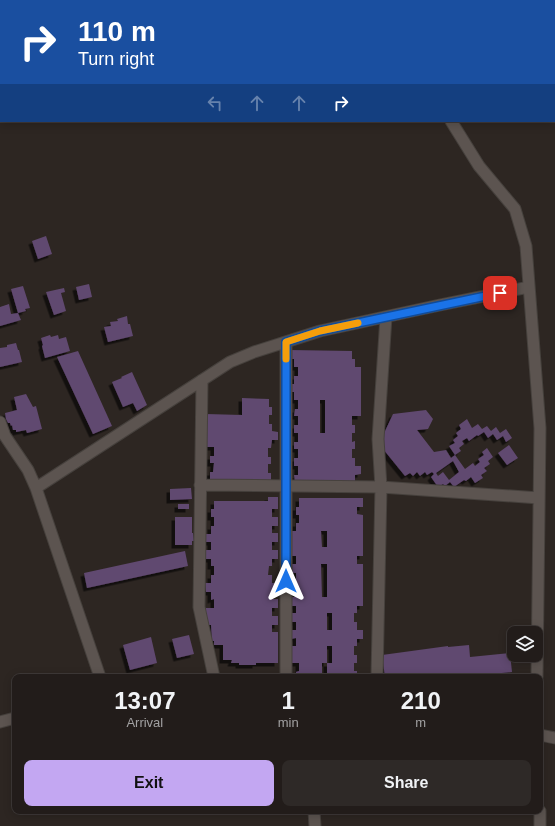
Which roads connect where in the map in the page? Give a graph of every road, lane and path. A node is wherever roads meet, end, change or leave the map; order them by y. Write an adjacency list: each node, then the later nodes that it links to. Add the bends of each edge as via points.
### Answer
1 (452, 122): 2 (street, via 479,166 515,209 526,246)
2 (529, 287): 3 (street); 11 (street, via 540,428)
3 (386, 317): 4 (street, via 320,331); 9 (street, via 378,439)
4 (286, 342): 5 (street, via 230,362); 8 (street)
5 (202, 380): 7 (street); 10 (street)
6 (0, 422): 10 (street, via 5,436 28,470)
7 (200, 485): 8 (street); 13 (street, via 199,607)
8 (286, 486): 9 (street); 14 (street)
9 (381, 487): 11 (street); 15 (street)
10 (36, 488): 12 (street)
11 (539, 498): 16 (street)
12 (99, 674)
13 (213, 674)
14 (286, 674)
15 (377, 674)
16 (537, 674)
17 (12, 719): 18 (street)
18 (0, 722)
19 (543, 736): 20 (street)
20 (555, 738)
21 (314, 814): 23 (street)
22 (540, 814): 24 (street)
23 (315, 826)
24 (540, 826)

